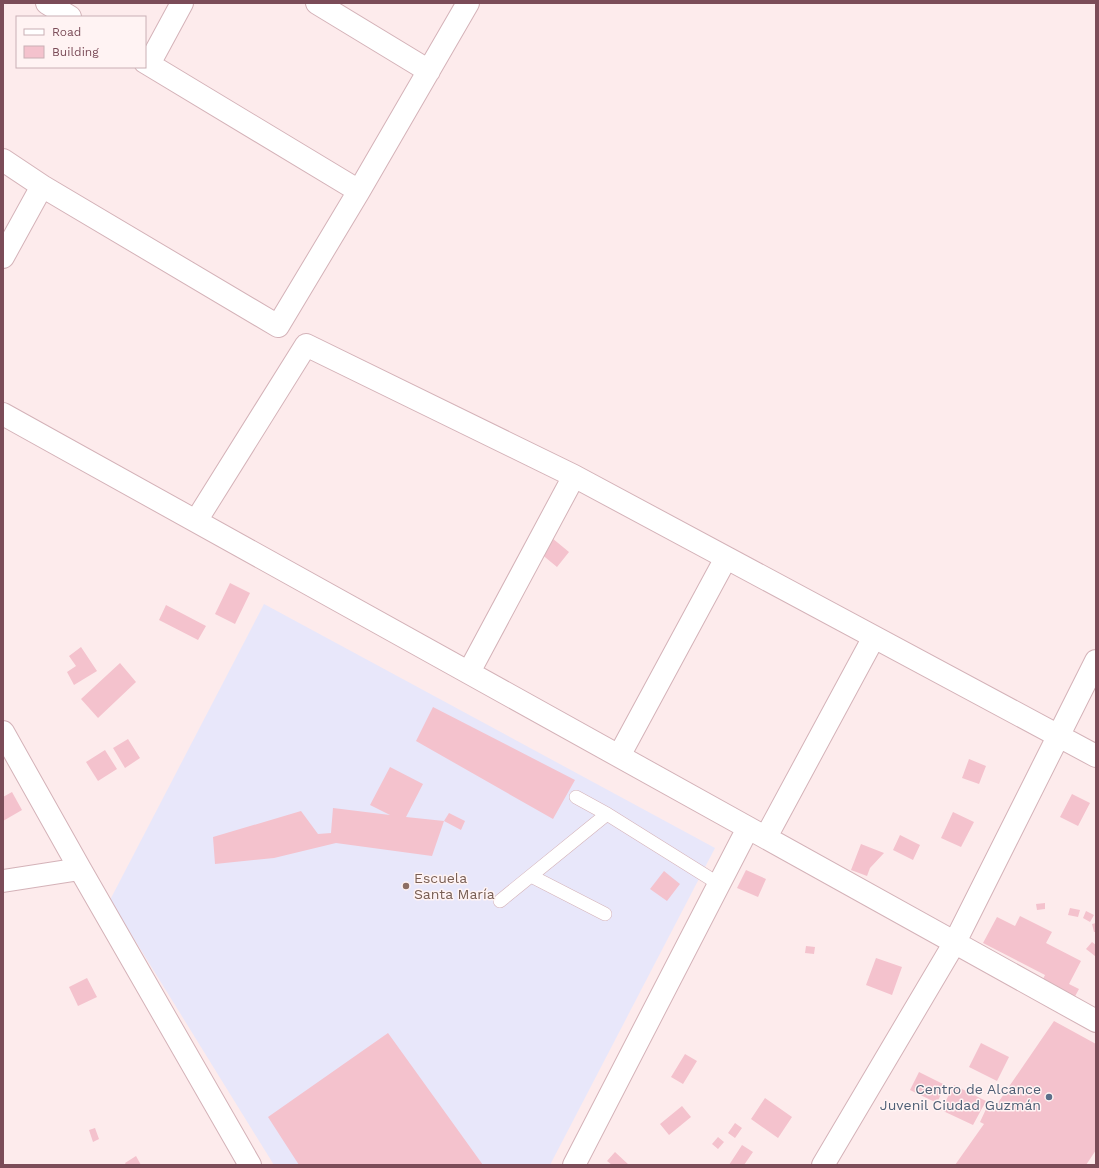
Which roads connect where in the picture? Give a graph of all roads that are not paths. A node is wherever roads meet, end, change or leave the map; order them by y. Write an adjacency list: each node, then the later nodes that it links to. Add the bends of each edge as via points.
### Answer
1 (47, 3): 5 (street)
2 (182, 3): 6 (street)
3 (317, 3): 7 (street)
4 (468, 3): 7 (street)
5 (68, 16)
6 (147, 63): 10 (street)
7 (429, 71): 10 (street)
8 (3, 160): 9 (street)
9 (42, 186): 11 (street); 12 (street)
10 (359, 191): 12 (street)
11 (3, 257)
12 (278, 326): 13 (street)
13 (306, 345): 15 (street); 16 (street)
14 (3, 414): 16 (street)
15 (574, 476): 17 (street); 20 (street)
16 (196, 521): 20 (street)
17 (726, 558): 18 (street); 23 (street)
18 (874, 637): 22 (street); 27 (street)
19 (1096, 661): 22 (street)
20 (469, 672): 23 (street)
21 (3, 732): 28 (street)
22 (1059, 736): 24 (street); 34 (street)
23 (618, 756): 27 (street)
24 (1096, 756)
25 (576, 797): 26 (lane)
26 (607, 814): 29 (lane); 31 (lane)
27 (757, 832): 31 (street); 34 (street)
28 (80, 869): 30 (street); 36 (street)
29 (531, 876): 32 (lane); 33 (lane)
30 (3, 881)
31 (719, 884): 37 (street)
32 (500, 901)
33 (605, 914)
34 (955, 942): 35 (street); 38 (street)
35 (1096, 1021)
36 (250, 1165)
37 (574, 1165)
38 (823, 1165)

